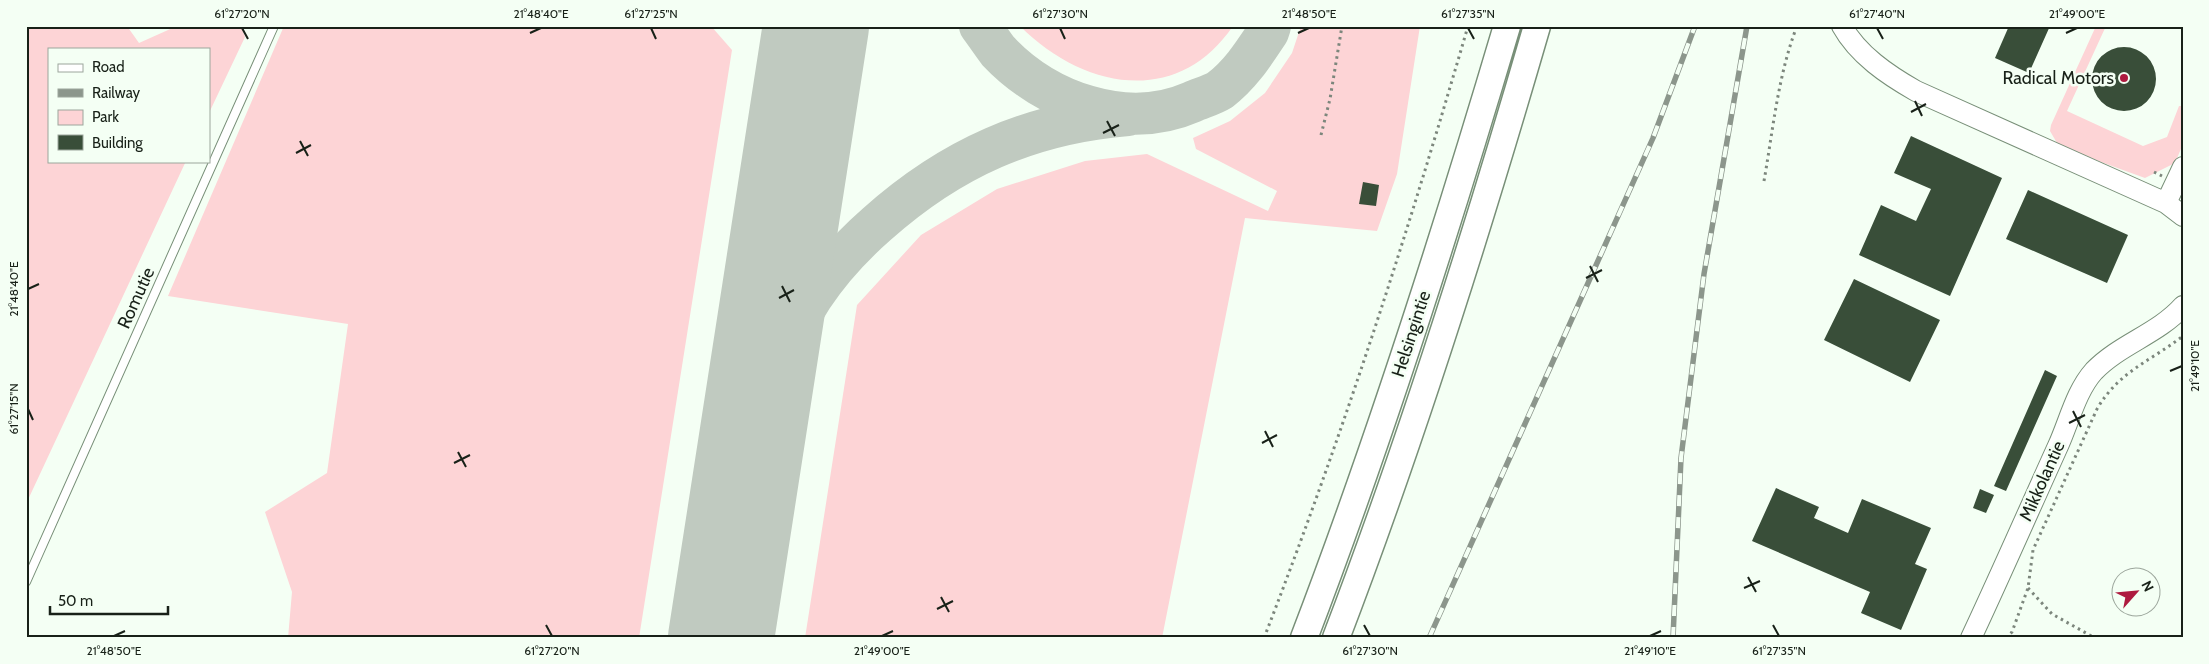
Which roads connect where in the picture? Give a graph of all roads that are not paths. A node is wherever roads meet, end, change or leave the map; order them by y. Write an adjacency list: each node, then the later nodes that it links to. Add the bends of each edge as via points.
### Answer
1 (274, 26): 9 (lane, Romutie)
2 (1507, 26): 10 (highway, Helsingintie, via 1414,326)
3 (1538, 26): 11 (highway, Helsingintie, via 1456,298 1411,434)
4 (1842, 26): 6 (street, via 1866,55 1888,74 1916,91)
5 (2183, 167): 6 (street)
6 (2166, 203): 7 (street)
7 (2183, 216)
8 (2183, 306): 12 (street, Mikkolantie, via 2161,326 2112,355 2093,372 2079,394)
9 (26, 582)
10 (1304, 638)
11 (1336, 638)
12 (1971, 638)

